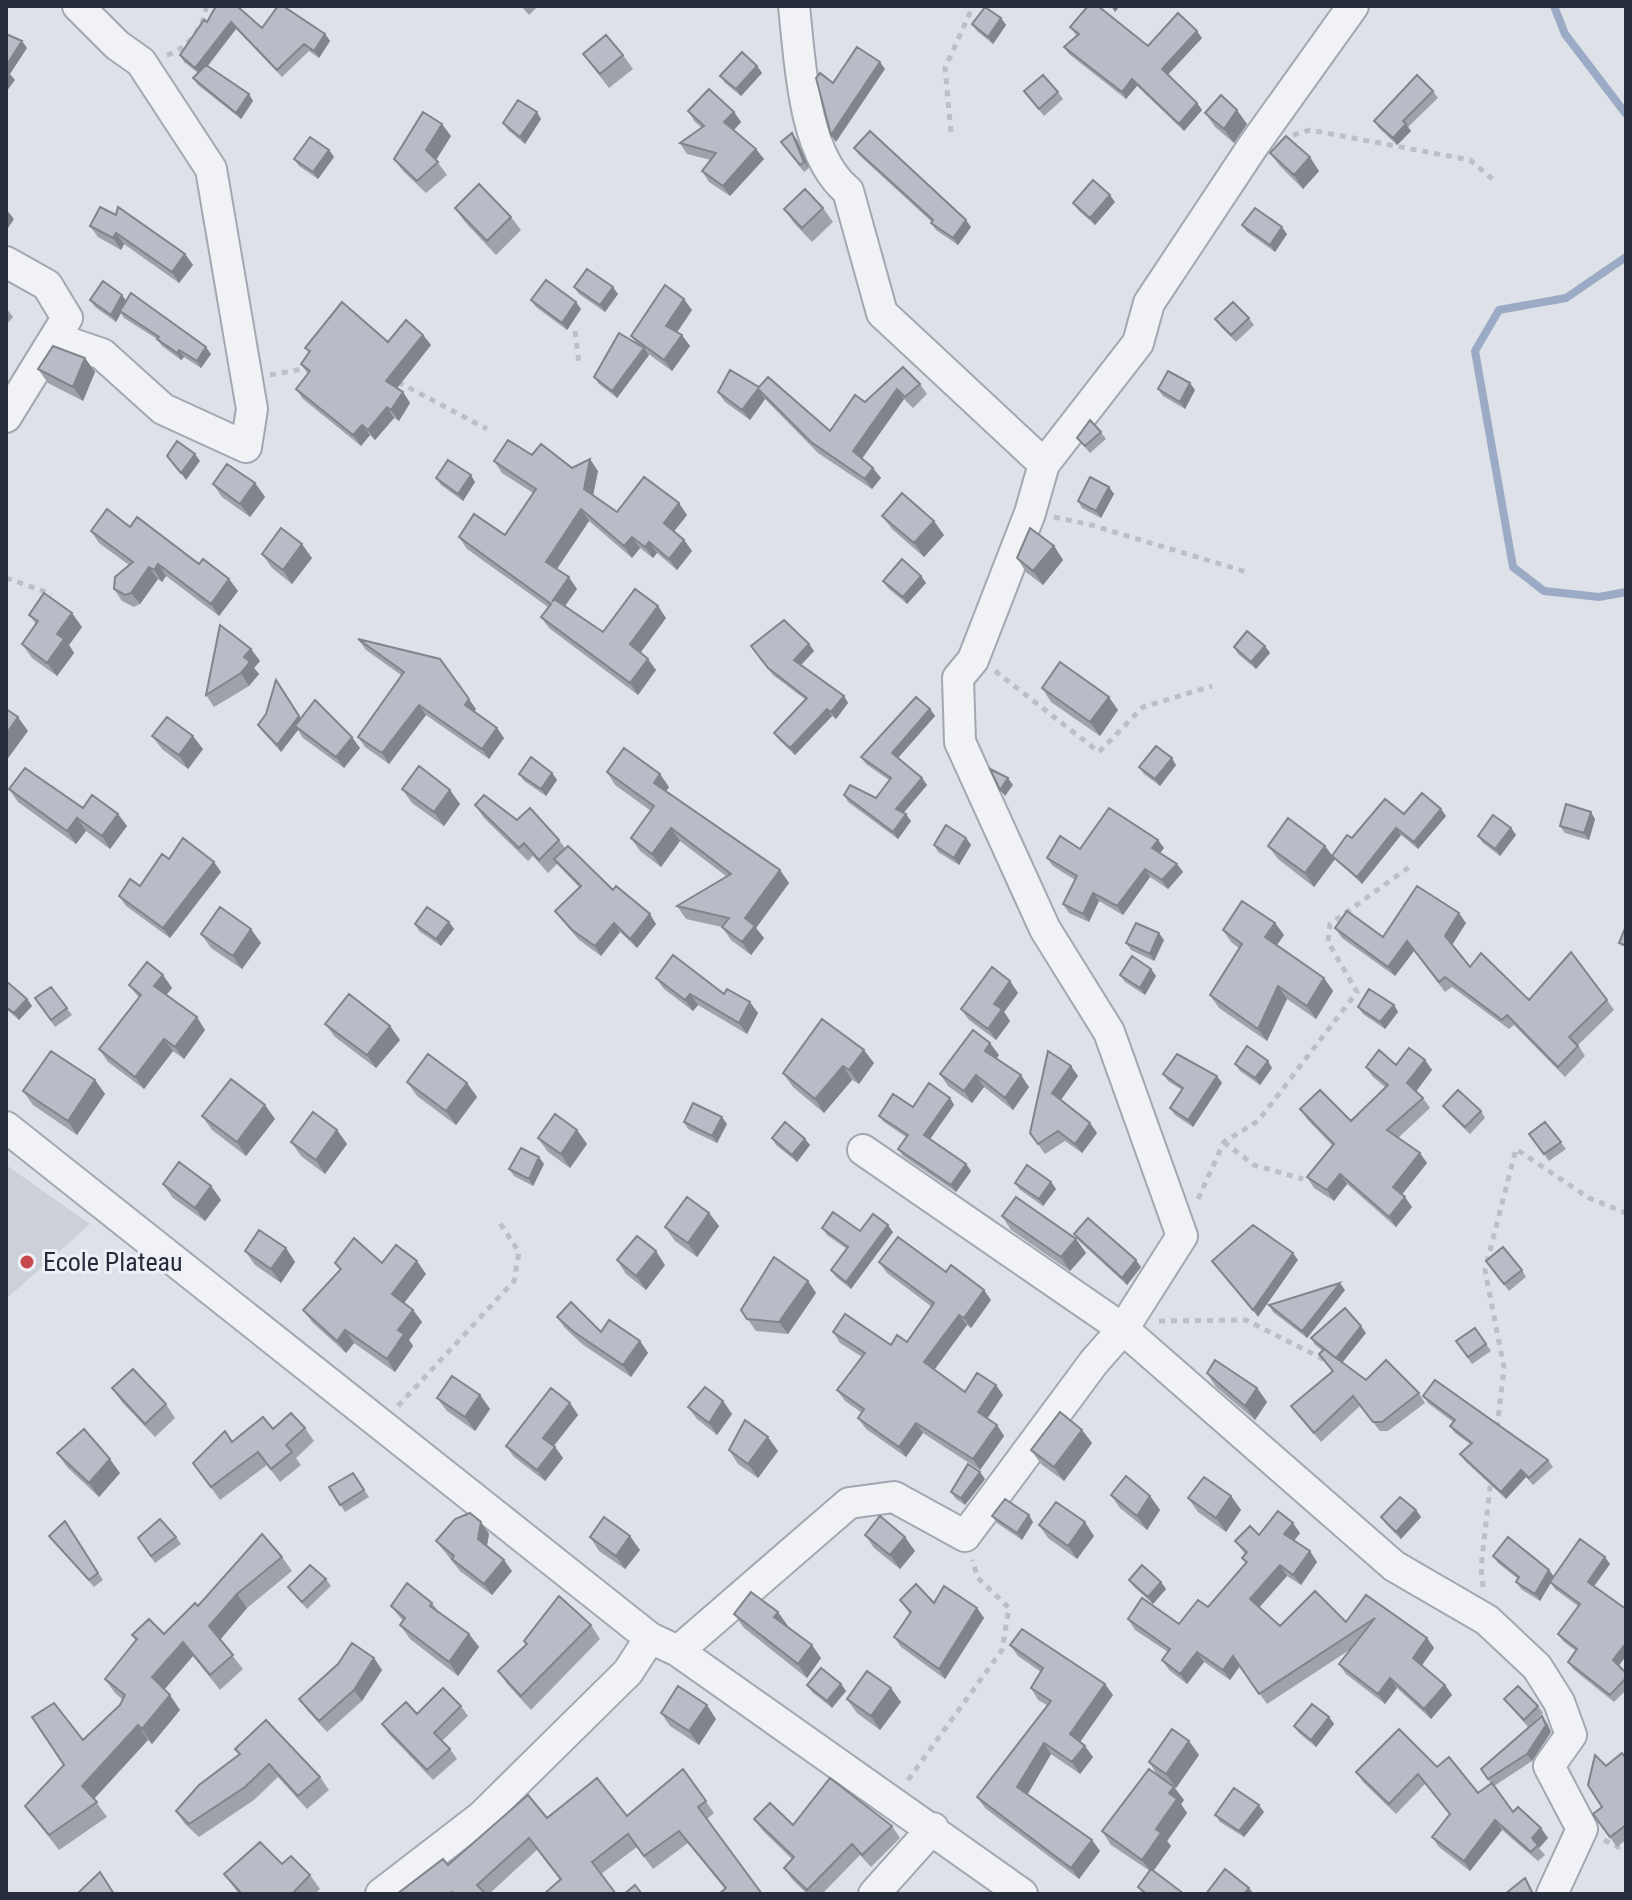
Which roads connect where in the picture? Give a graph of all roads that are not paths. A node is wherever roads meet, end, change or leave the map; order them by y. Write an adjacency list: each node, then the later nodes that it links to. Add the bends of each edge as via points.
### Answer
1 (78, 6): 5 (street, via 141,62 211,169 252,409 246,447 163,409 102,354)
2 (794, 6): 7 (street, via 805,102 832,178 848,191 882,313)
3 (1353, 6): 7 (street, via 1149,303 1138,343)
4 (6, 262): 5 (street, via 47,285 67,318)
5 (55, 338): 6 (street)
6 (6, 417)
7 (1044, 464): 10 (street, via 973,660 958,678 960,742 1045,929 1109,1032 1182,1236)
8 (6, 1127): 11 (street)
9 (863, 1150): 10 (street)
10 (1123, 1329): 12 (street, via 965,1536 894,1497 849,1503); 17 (street, via 1394,1566 1487,1620 1537,1667 1559,1702 1571,1735 1549,1766 1582,1829)
11 (650, 1638): 12 (street); 14 (street, via 628,1672 481,1817)
12 (678, 1651): 13 (street)
13 (933, 1828): 15 (street); 16 (street)
14 (381, 1894)
15 (874, 1894)
16 (1022, 1894)
17 (1552, 1894)

